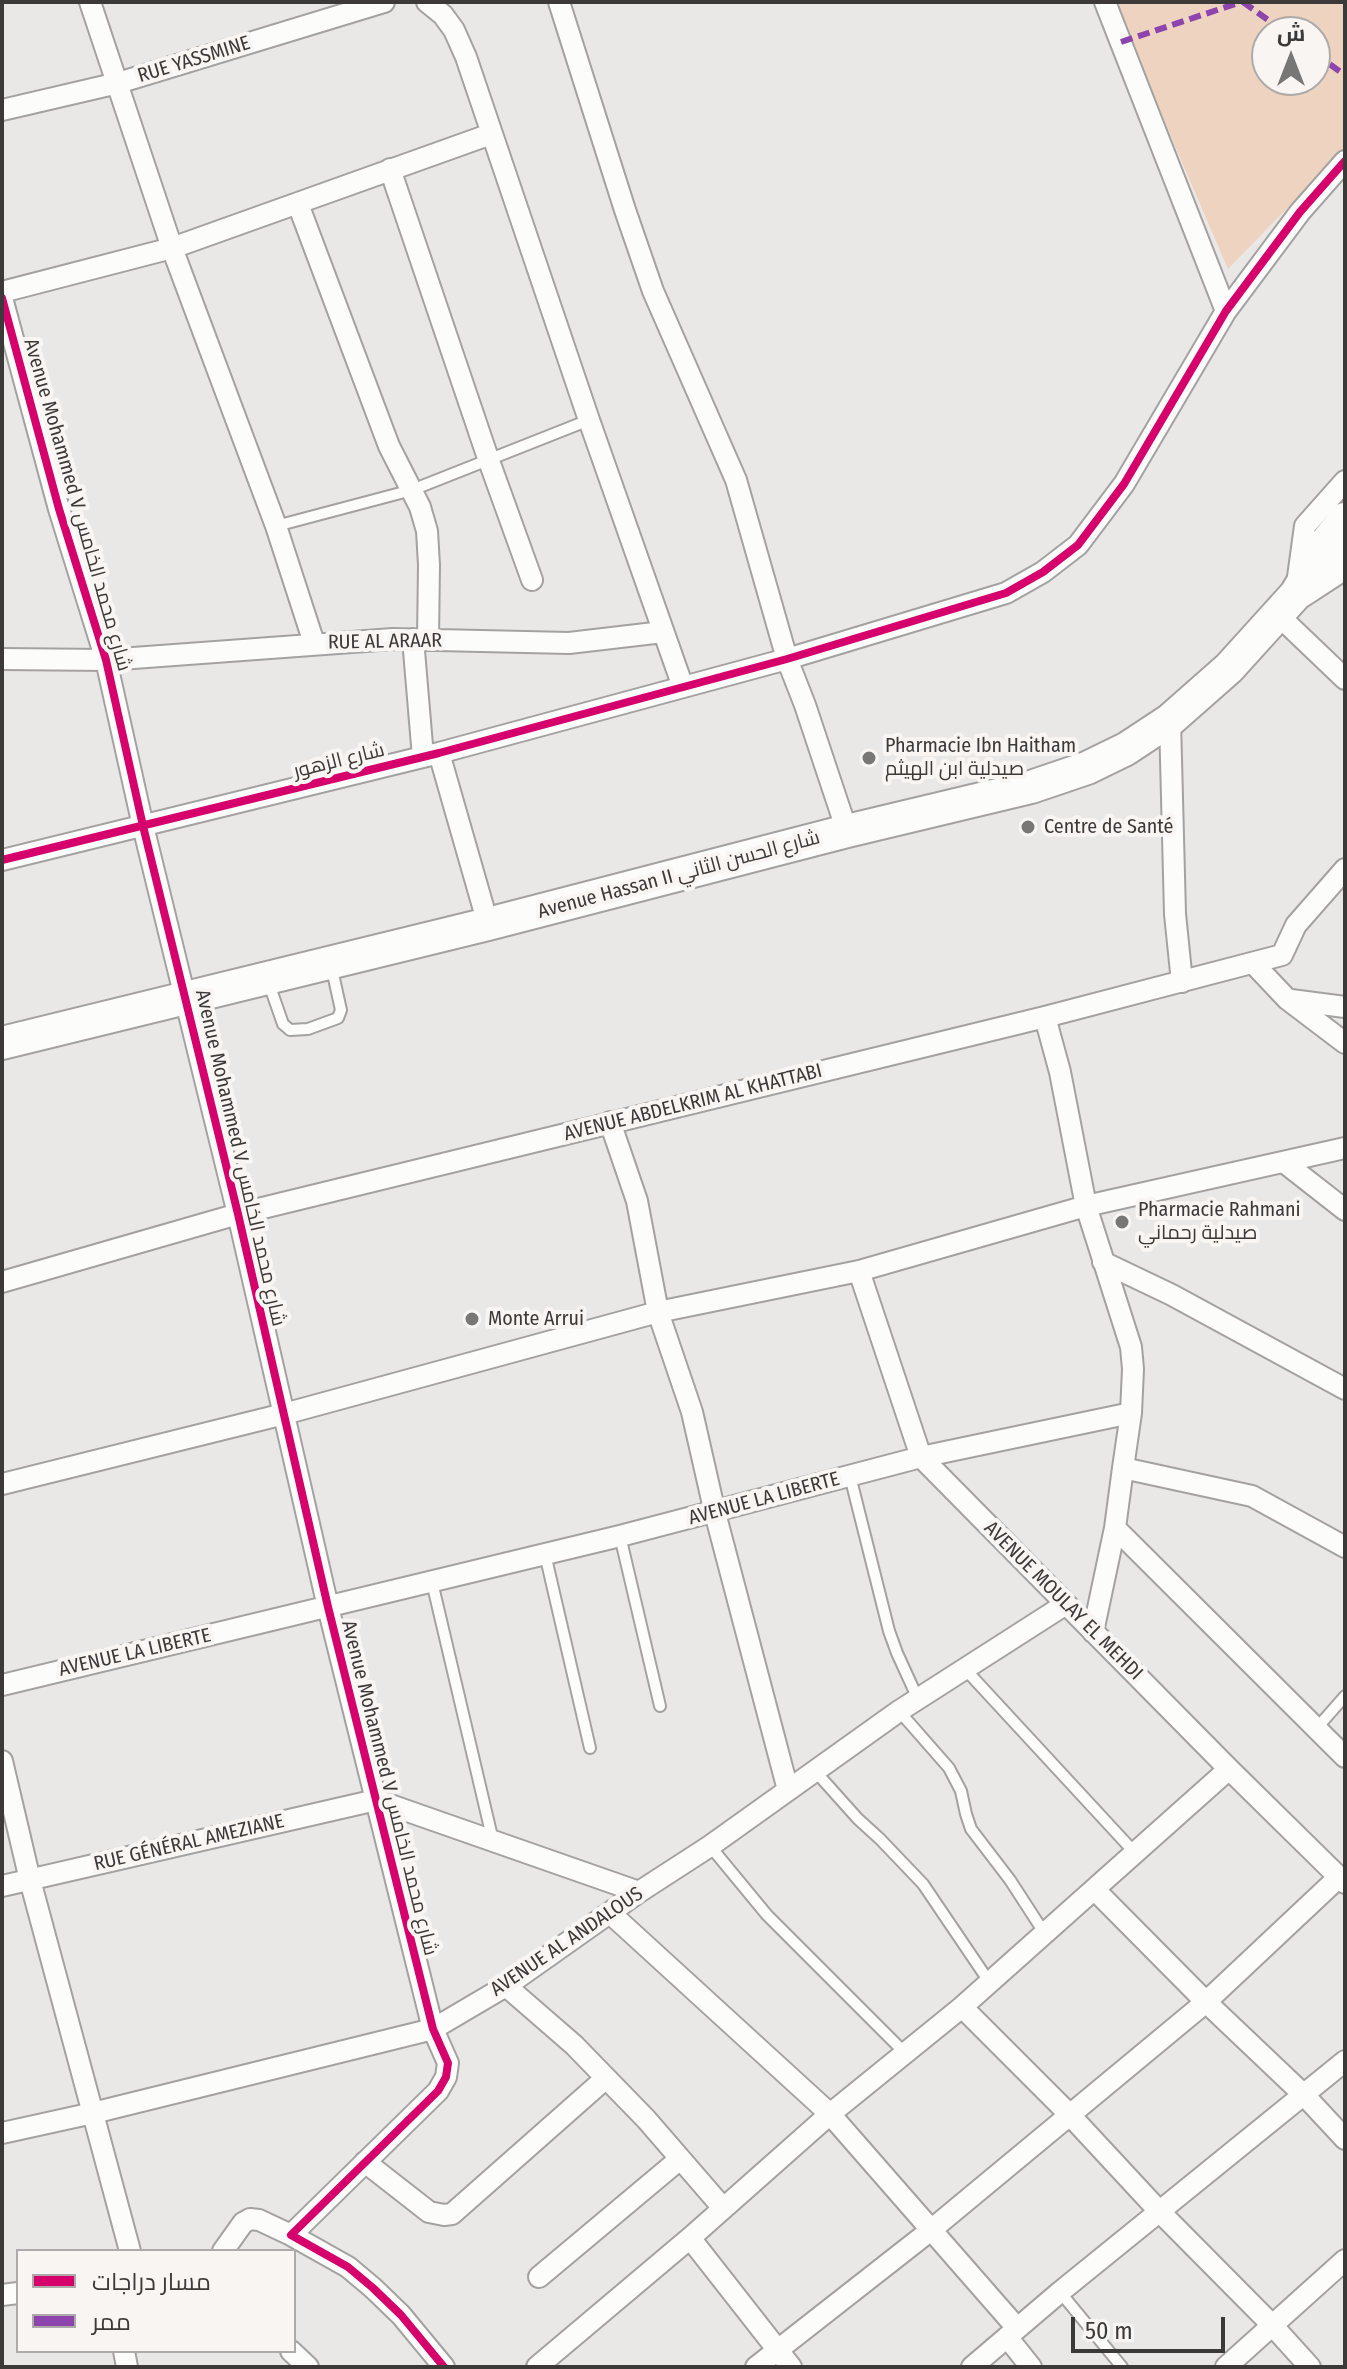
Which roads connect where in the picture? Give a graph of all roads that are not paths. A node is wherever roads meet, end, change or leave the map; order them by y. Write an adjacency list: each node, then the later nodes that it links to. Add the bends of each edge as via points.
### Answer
1 (90, 2): 6 (street)
2 (384, 2): 6 (street, RUE YASSMINE)
3 (427, 2): 8 (street, via 454,30)
4 (559, 2): 29 (street, via 653,291 736,480)
5 (1105, 2): 14 (street)
6 (118, 83): 7 (street, RUE YASSMINE); 12 (street)
7 (2, 110)
8 (491, 134): 10 (street); 16 (street)
9 (1345, 161): 14 (street, شارع الزهور)
10 (390, 169): 11 (street); 17 (street)
11 (298, 204): 12 (street); 19 (street, via 389,446)
12 (172, 248): 13 (street); 21 (street)
13 (2, 295): 15 (street, Avenue Mohammed V شارع محمد الخامس)
14 (1226, 311): 29 (street, شارع الزهور, via 1124,484 1078,545 1006,593)
15 (10, 362): 30 (street, Avenue Mohammed V شارع محمد الخامس)
16 (589, 420): 17 (lane); 25 (street)
17 (489, 461): 19 (lane); 23 (street)
18 (1345, 481): 24 (street, via 1305,526)
19 (412, 490): 21 (lane); 26 (street, via 427,531 429,565)
20 (1345, 519): 24 (main road, Avenue Hassan II شارع الحسن الثاني)
21 (276, 526): 27 (street)
22 (1345, 562): 24 (main road, Avenue Hassan II شارع الحسن الثاني)
23 (532, 580)
24 (1287, 604): 31 (street); 33 (main road, Avenue Hassan II شارع الحسن الثاني, via 1229,668)
25 (663, 632): 26 (street, RUE AL ARAAR, via 569,643); 32 (street)
26 (420, 640): 27 (street, RUE AL ARAAR); 34 (street)
27 (314, 643): 30 (street, RUE AL ARAAR)
28 (2, 659): 30 (street, RUE AL ARAAR)
29 (787, 659): 32 (street, شارع الزهور); 36 (street)
30 (106, 660): 35 (street, Avenue Mohammed V شارع محمد الخامس)
31 (1345, 679)
32 (683, 687): 34 (street, شارع الزهور)
33 (1170, 720): 36 (main road, Avenue Hassan II شارع الحسن الثاني, via 1126,749 1045,783); 43 (street)
34 (431, 755): 35 (street, شارع الزهور); 39 (street)
35 (143, 826): 37 (street, شارع الزهور); 44 (street, Avenue Mohammed V شارع محمد الخامس)
36 (847, 831): 39 (main road, Avenue Hassan II شارع الحسن الثاني)
37 (2, 860)
38 (1345, 869): 41 (street, AVENUE ABDELKRIM AL KHATTABI, via 1296,925 1282,955)
39 (488, 924): 40 (main road, Avenue Hassan II شارع الحسن الثاني)
40 (331, 963): 42 (main road, Avenue Hassan II شارع الحسن الثاني); 42 (lane, via 341,1010 338,1018 308,1029 290,1030 283,1024)
41 (1253, 963): 43 (street, AVENUE ABDELKRIM AL KHATTABI); 45 (street)
42 (267, 979): 44 (main road, Avenue Hassan II شارع الحسن الثاني)
43 (1182, 982): 47 (street, AVENUE ABDELKRIM AL KHATTABI)
44 (186, 997): 48 (main road, Avenue Hassan II شارع الحسن الثاني); 55 (street, Avenue Mohammed V شارع محمد الخامس)
45 (1287, 999): 46 (street); 49 (street)
46 (1345, 1007)
47 (1045, 1017): 50 (street, AVENUE ABDELKRIM AL KHATTABI); 53 (street)
48 (2, 1043)
49 (1345, 1043)
50 (610, 1122): 55 (street, AVENUE ABDELKRIM AL KHATTABI); 59 (street, via 637,1201)
51 (1345, 1148): 52 (street)
52 (1285, 1163): 53 (street); 54 (street)
53 (1086, 1206): 56 (street); 57 (street)
54 (1345, 1210)
55 (238, 1214): 58 (street, AVENUE ABDELKRIM AL KHATTABI); 62 (street, Avenue Mohammed V شارع محمد الخامس)
56 (1103, 1262): 60 (street); 61 (street, via 1131,1347)
57 (859, 1271): 59 (street); 63 (street, AVENUE MOULAY EL MEHDI)
58 (2, 1282)
59 (658, 1312): 62 (street); 67 (street, via 692,1412)
60 (1345, 1389)
61 (1131, 1413): 63 (street, AVENUE LA LIBERTE); 64 (street)
62 (284, 1414): 66 (street); 74 (street, Avenue Mohammed V شارع محمد الخامس)
63 (921, 1457): 65 (street, AVENUE LA LIBERTE); 73 (street, AVENUE MOULAY EL MEHDI)
64 (1123, 1468): 68 (street); 70 (street, via 1252,1496)
65 (850, 1476): 67 (street, AVENUE LA LIBERTE); 79 (lane, via 889,1631)
66 (2, 1484)
67 (715, 1513): 69 (street, AVENUE LA LIBERTE); 88 (street)
68 (1115, 1528): 75 (street); 82 (street)
69 (620, 1536): 71 (street, AVENUE LA LIBERTE); 80 (lane)
70 (1345, 1547)
71 (545, 1554): 72 (street, AVENUE LA LIBERTE); 83 (lane)
72 (432, 1582): 74 (street, AVENUE LA LIBERTE); 90 (lane)
73 (1066, 1604): 75 (street, AVENUE MOULAY EL MEHDI); 76 (street, AVENUE AL ANDALOUS)
74 (328, 1607): 77 (street, AVENUE LA LIBERTE); 89 (street, Avenue Mohammed V شارع محمد الخامس)
75 (1093, 1632): 86 (street, AVENUE MOULAY EL MEHDI)
76 (965, 1669): 79 (street, AVENUE AL ANDALOUS); 92 (lane)
77 (2, 1685)
78 (1345, 1696): 82 (lane)
79 (918, 1699): 81 (street, AVENUE AL ANDALOUS)
80 (660, 1706)
81 (899, 1711): 87 (street, AVENUE AL ANDALOUS); 99 (lane, via 949,1768 971,1829)
82 (1316, 1729): 84 (street)
83 (590, 1748)
84 (1345, 1757)
85 (2, 1761): 93 (street)
86 (1229, 1769): 92 (street); 94 (street, AVENUE MOULAY EL MEHDI)
87 (815, 1771): 88 (street, AVENUE AL ANDALOUS); 100 (lane, via 923,1884)
88 (788, 1790): 91 (street, AVENUE AL ANDALOUS)
89 (376, 1800): 90 (street); 93 (street, RUE GÉNÉRAL AMEZIANE); 104 (street, Avenue Mohammed V شارع محمد الخامس)
90 (493, 1841): 97 (street)
91 (710, 1846): 97 (street, AVENUE AL ANDALOUS); 105 (lane, via 767,1915)
92 (1136, 1854): 96 (street)
93 (30, 1880): 95 (street, RUE GÉNÉRAL AMEZIANE); 109 (street)
94 (1342, 1880): 102 (street)
95 (2, 1886)
96 (1095, 1890): 99 (street); 102 (street)
97 (639, 1892): 98 (street, AVENUE AL ANDALOUS)
98 (610, 1913): 101 (street, AVENUE AL ANDALOUS); 110 (street)
99 (1045, 1934): 100 (street)
100 (990, 1983): 103 (street)
101 (506, 1986): 104 (street, AVENUE AL ANDALOUS); 107 (street)
102 (1206, 2002): 108 (street); 111 (street)
103 (962, 2007): 105 (street); 111 (street)
104 (433, 2029): 109 (street, AVENUE AL ANDALOUS); 115 (street, Avenue Mohammed V شارع محمد الخامس, via 448,2063 444,2082)
105 (906, 2054): 110 (street)
106 (1345, 2061): 108 (street)
107 (606, 2078): 114 (street); 115 (street, via 452,2214 424,2209)
108 (1305, 2096): 113 (street); 117 (street)
109 (93, 2113): 112 (street, AVENUE AL ANDALOUS); 121 (street)
110 (830, 2114): 116 (street); 118 (street)
111 (1069, 2114): 117 (street); 118 (street)
112 (2, 2133)
113 (1345, 2139)
114 (680, 2159): 116 (street); 124 (street)
115 (365, 2162): 119 (street, Avenue Mohammed V شارع محمد الخامس)
116 (723, 2208): 120 (street)
117 (1159, 2211): 125 (street); 126 (street)
118 (931, 2230): 127 (street); 128 (street)
119 (291, 2235): 122 (street, via 250,2219); 132 (street, via 348,2267 373,2288)
120 (690, 2238): 128 (street); 130 (street)
121 (129, 2249)
122 (224, 2249)
123 (1345, 2260): 126 (street)
124 (539, 2277)
125 (1060, 2292): 127 (street); 138 (lane)
126 (1272, 2325): 139 (street); 140 (street)
127 (1012, 2333): 136 (street); 137 (street)
128 (777, 2350): 134 (street); 135 (street)
129 (293, 2353): 131 (street)
130 (562, 2359): 133 (street)
131 (308, 2367)
132 (444, 2367)
133 (537, 2367)
134 (756, 2367)
135 (791, 2367)
136 (972, 2367)
137 (1031, 2367)
138 (1122, 2367)
139 (1226, 2367)
140 (1310, 2367)

